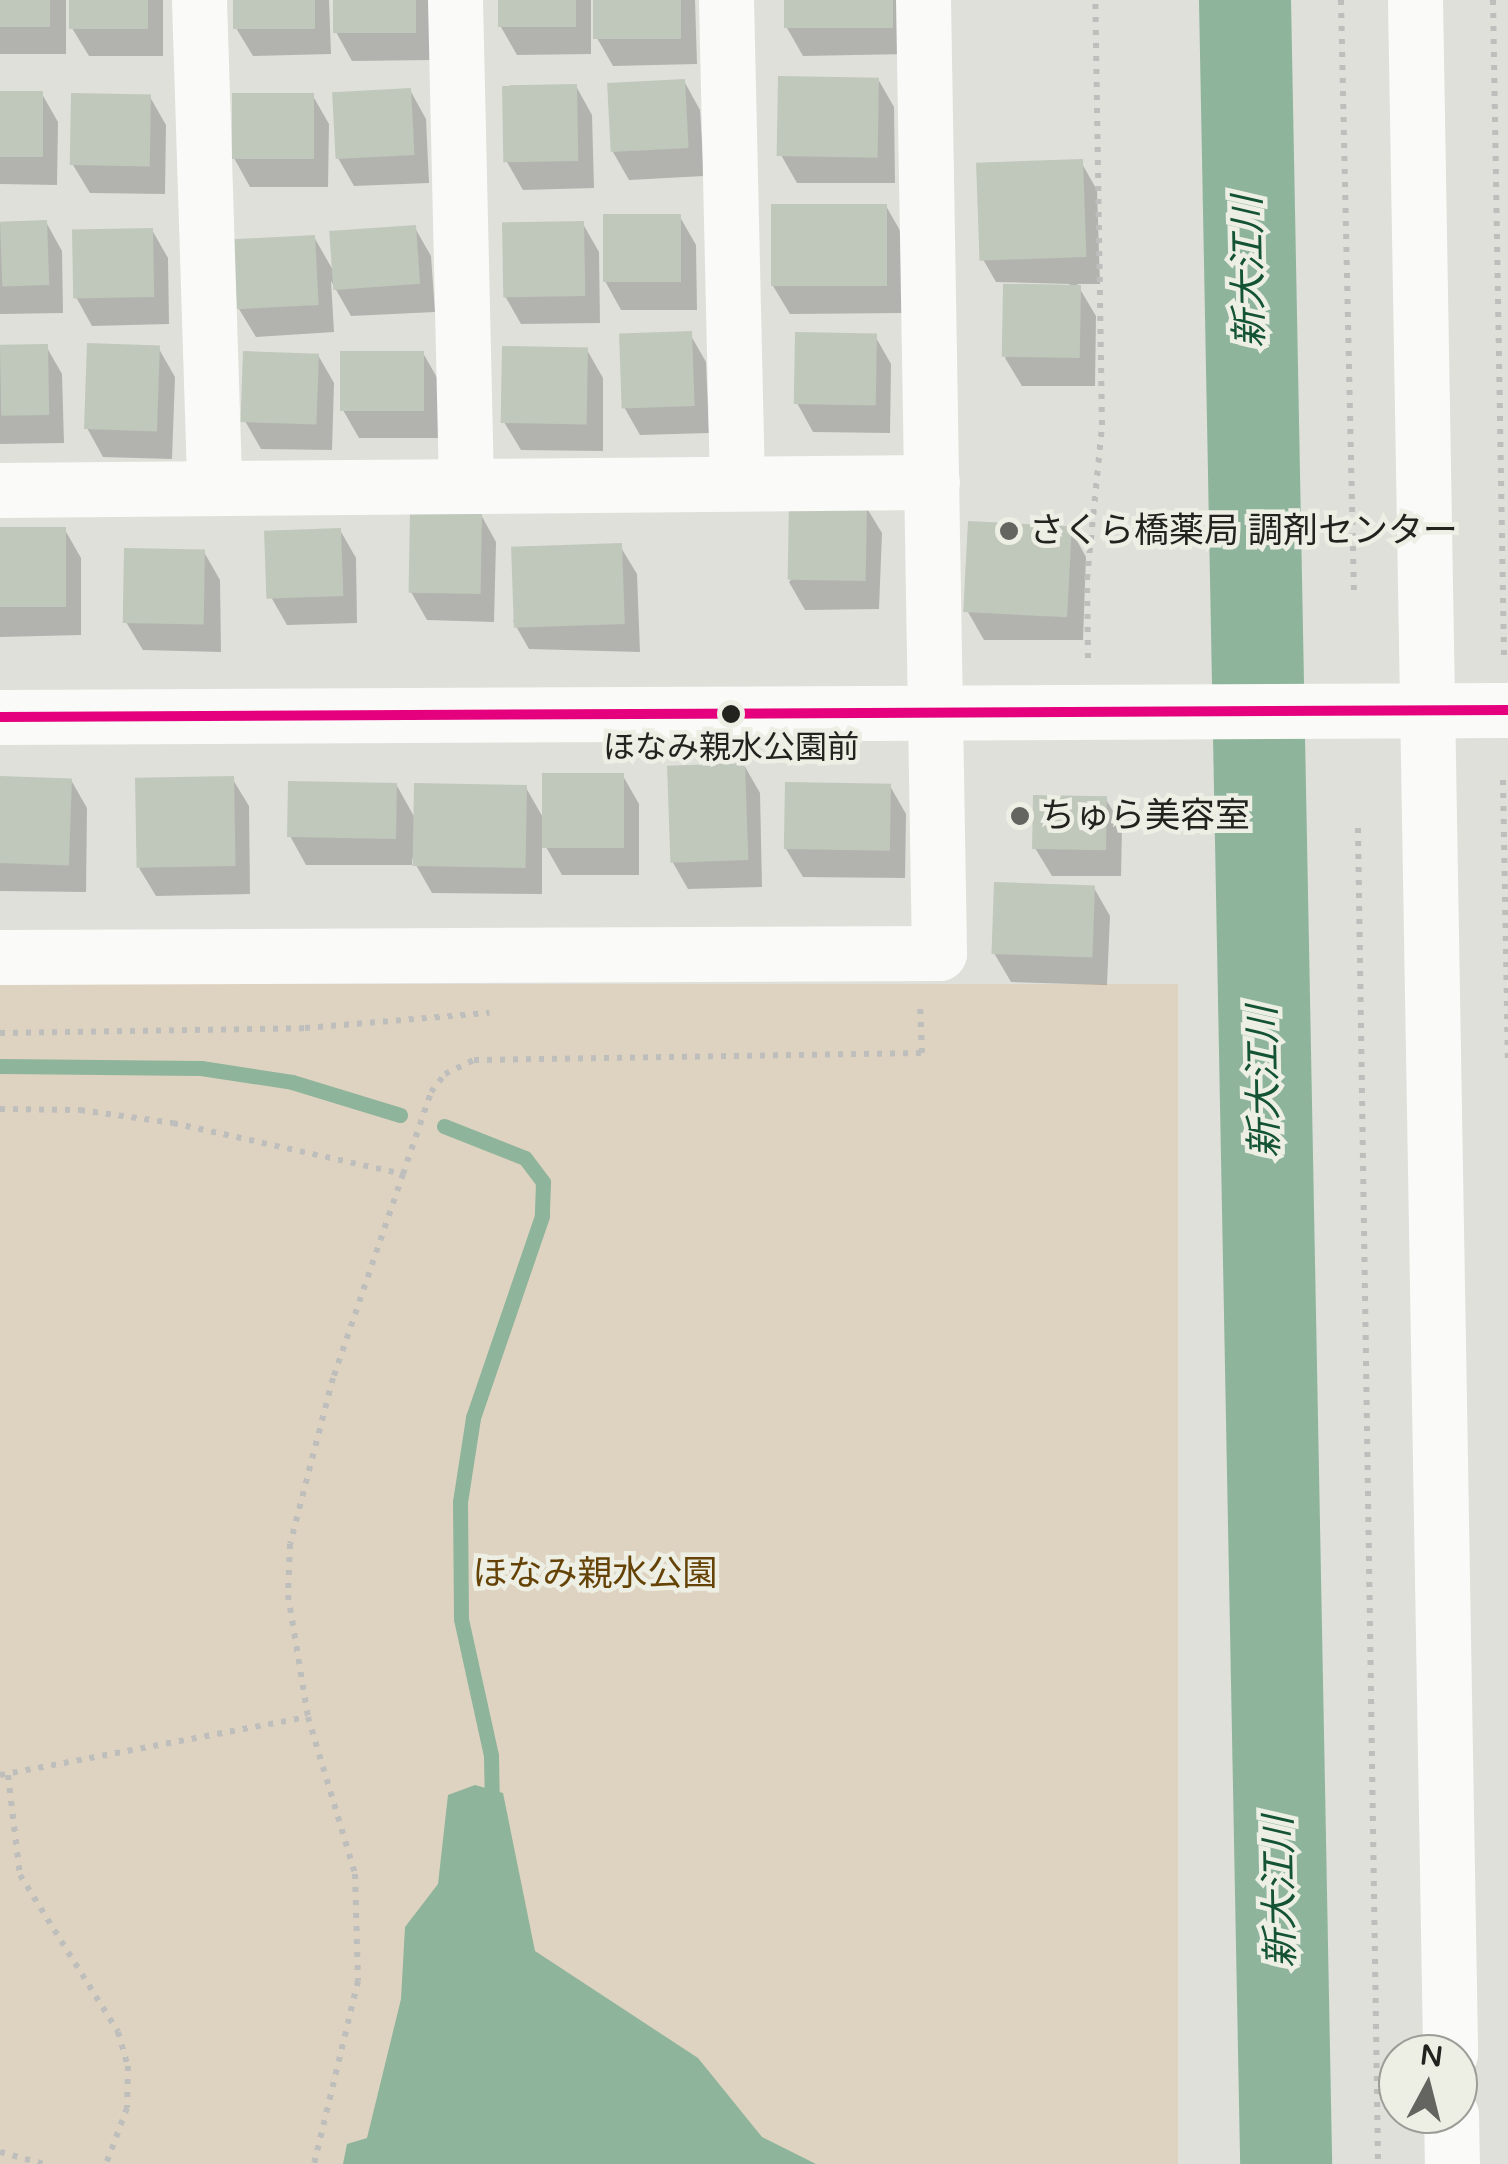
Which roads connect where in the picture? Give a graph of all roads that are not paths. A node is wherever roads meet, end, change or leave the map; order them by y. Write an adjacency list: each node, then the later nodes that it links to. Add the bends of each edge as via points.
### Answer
1 (199, 0): 9 (street)
2 (455, 0): 8 (street)
3 (726, 0): 7 (street)
4 (924, 0): 6 (street)
5 (1415, 0): 12 (street)
6 (932, 482): 7 (street); 14 (street)
7 (737, 483): 8 (street)
8 (466, 486): 9 (street)
9 (214, 488): 10 (street)
10 (0, 490)
11 (1506, 691): 12 (street)
12 (1428, 710): 14 (street); 16 (street)
13 (0, 718): 14 (street)
14 (937, 718): 15 (street, via 939,953)
15 (0, 956)
16 (1450, 2034)
17 (1451, 2134): 18 (street)
18 (1452, 2164)

